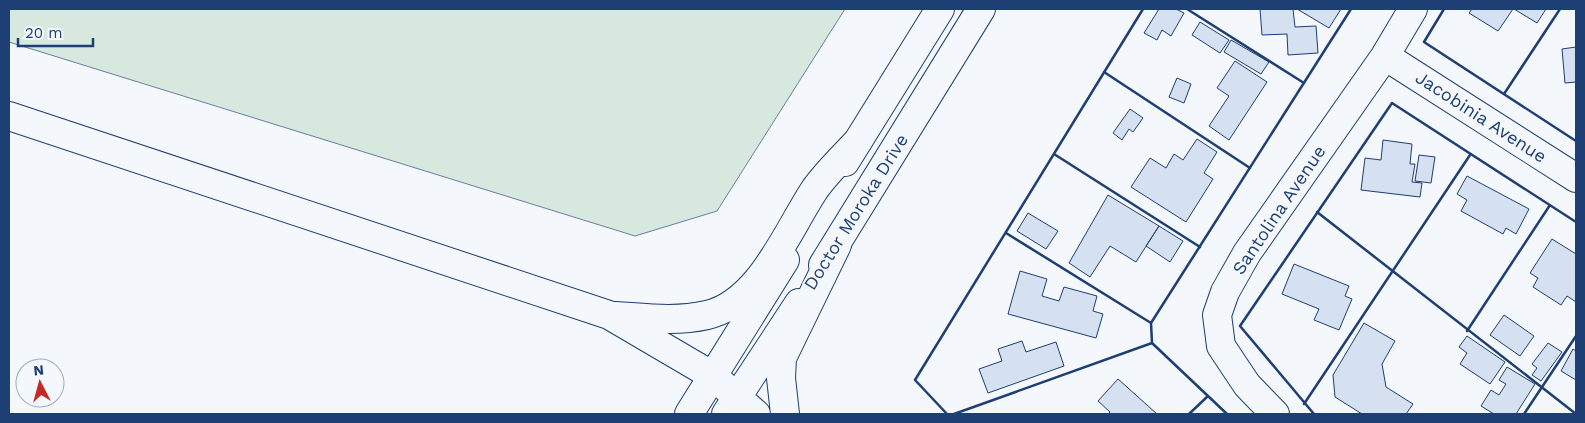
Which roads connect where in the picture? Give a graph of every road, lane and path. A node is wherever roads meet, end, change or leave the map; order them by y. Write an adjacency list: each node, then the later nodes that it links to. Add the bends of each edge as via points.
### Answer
1 (940, 9): 6 (main road, Doctor Moroka Drive)
2 (981, 9): 8 (main road, Doctor Moroka Drive)
3 (1413, 9): 4 (main road, Santolina Avenue)
4 (1385, 56): 7 (main road, Jacobinia Avenue); 14 (main road, Santolina Avenue, via 1247,253 1225,292 1217,315 1221,346 1246,385)
5 (9, 116): 9 (main road)
6 (858, 141): 9 (main road, via 816,187 767,268 740,300 708,315 674,320); 10 (main road, Doctor Moroka Drive)
7 (1576, 178)
8 (837, 244): 11 (main road, Doctor Moroka Drive); 13 (main road, via 782,358)
9 (610, 315): 10 (main road)
10 (714, 376): 11 (main road); 12 (main road, Doctor Moroka Drive)
11 (740, 409)
12 (690, 414)
13 (785, 414)
14 (1275, 414)

